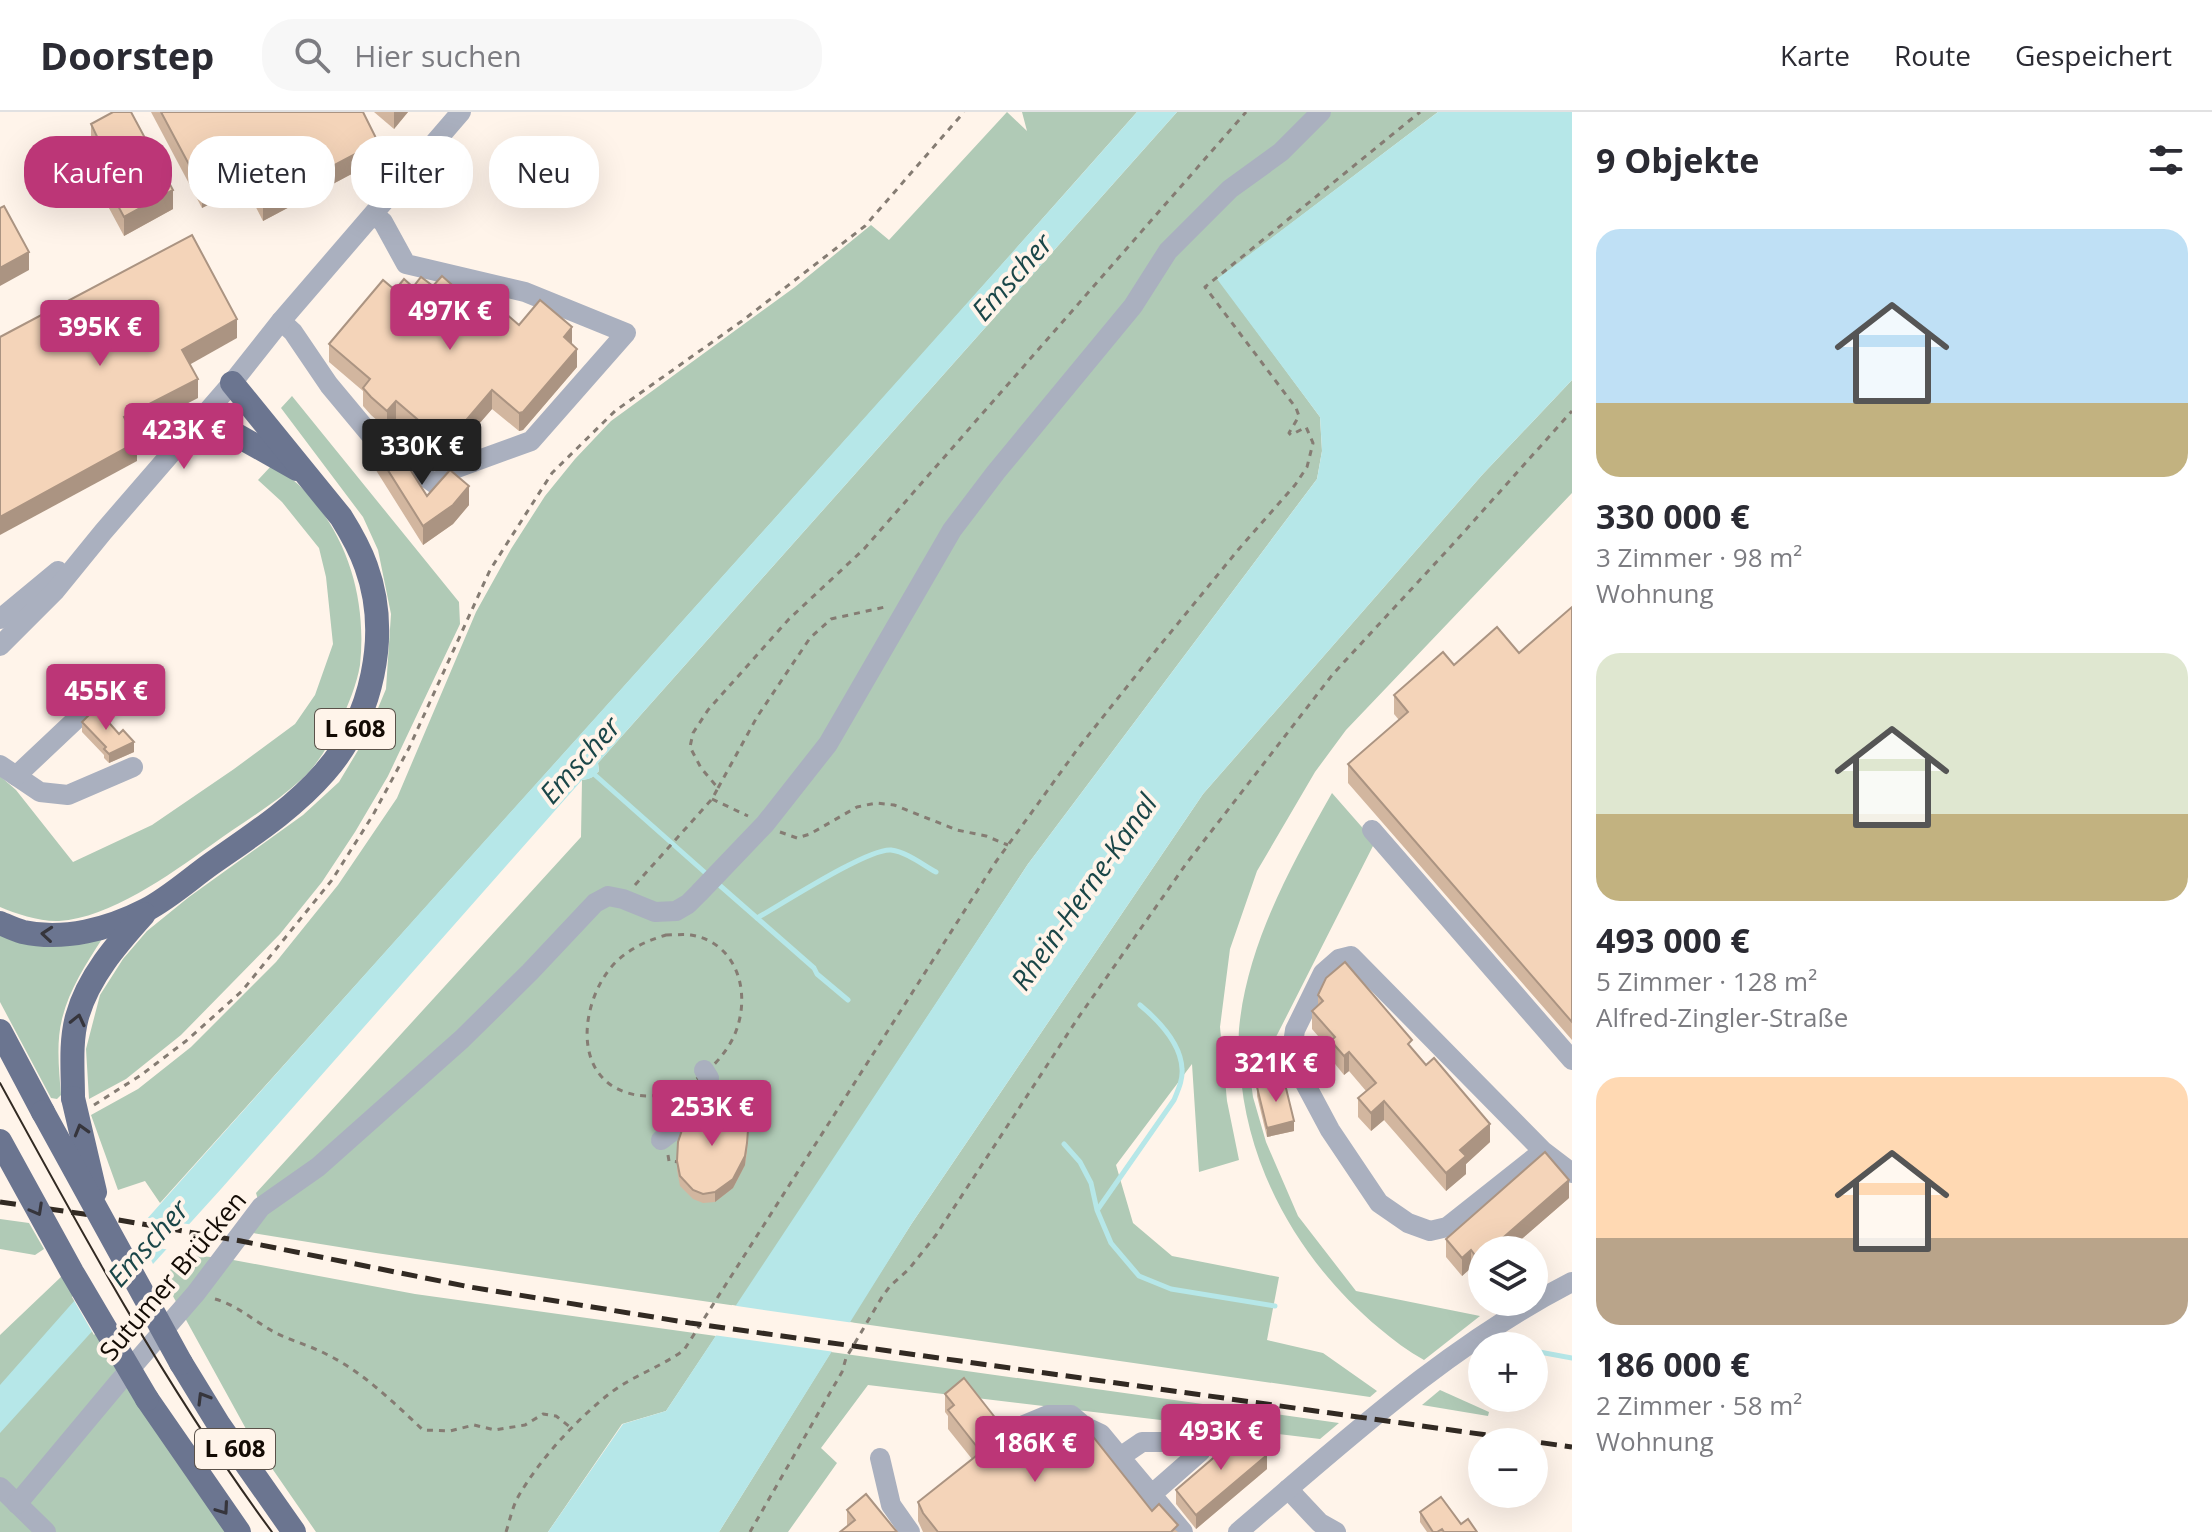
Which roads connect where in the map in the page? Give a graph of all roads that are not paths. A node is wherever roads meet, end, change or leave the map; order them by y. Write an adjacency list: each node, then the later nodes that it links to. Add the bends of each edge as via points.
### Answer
1 (461, 112): 3 (street)
2 (1321, 112): 32 (street, Sutumer Brücken, via 1281,152 1230,189 1168,251 1133,306 952,530 828,744 765,824 676,911 655,912 608,896 595,903 462,1039 318,1167 261,1207 196,1293)
3 (373, 215): 4 (street); 4 (street, via 383,222 406,264 525,292 626,333 531,441 454,469 435,484 374,439)
4 (281, 321): 5 (street)
5 (232, 383): 6 (street); 7 (main road, L 608)
6 (200, 418): 7 (main road, L 608); 8 (street)
7 (307, 474): 15 (main road, L 608, via 341,517 367,568 377,619 365,703 340,753 300,798)
8 (103, 532): 9 (street); 10 (street)
9 (0, 619)
10 (0, 646)
11 (86, 710): 13 (street)
12 (133, 767): 13 (street, via 68,795 40,792)
13 (8, 770)
14 (1372, 830): 18 (street)
15 (148, 909): 16 (main road, L 608, one-way to 16, via 110,926 62,936 21,932); 24 (main road, L 608, one-way to 15, bridge, via 72,1053 77,1019 85,994)
16 (0, 923)
17 (0, 1031): 24 (main road, L 608, bridge)
18 (1572, 1060)
19 (710, 1066): 20 (street, via 703,1100)
20 (661, 1140)
21 (0, 1141): 34 (main road, L 608, one-way to 34, bridge, via 147,1399)
22 (1543, 1151): 22 (street, via 1447,1227 1430,1231 1379,1203 1330,1130 1291,1057 1295,1030 1323,973 1351,956); 23 (street)
23 (1572, 1173)
24 (100, 1218): 35 (main road, L 608, one-way to 24, bridge, via 219,1425)
25 (1572, 1282): 30 (street, via 1437,1365)
26 (1024, 1425): 27 (street, via 1048,1415 1071,1415 1101,1434)
27 (1120, 1457): 31 (street); 31 (street, via 1142,1442 1192,1442 1200,1452)
28 (880, 1458): 36 (street, via 891,1505)
29 (0, 1487): 32 (street)
30 (1288, 1489): 38 (street); 39 (street)
31 (1151, 1495): 37 (street)
32 (17, 1504): 33 (street)
33 (46, 1532)
34 (239, 1532)
35 (294, 1532)
36 (910, 1532)
37 (1183, 1532)
38 (1238, 1532)
39 (1336, 1532)

